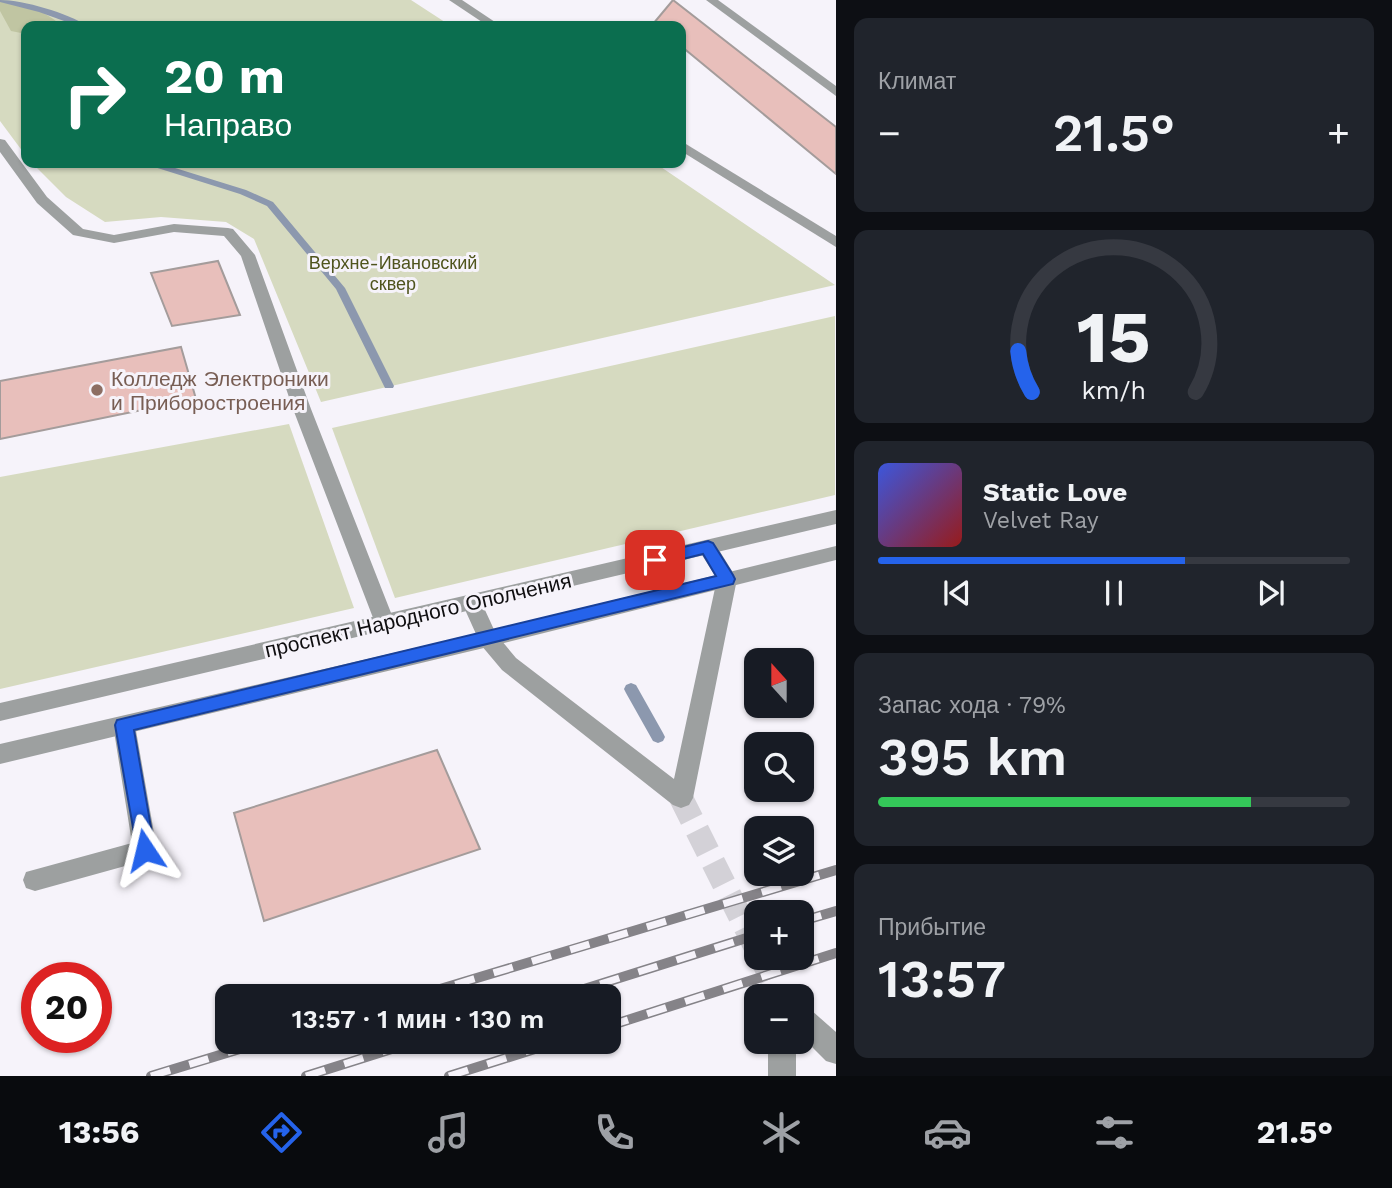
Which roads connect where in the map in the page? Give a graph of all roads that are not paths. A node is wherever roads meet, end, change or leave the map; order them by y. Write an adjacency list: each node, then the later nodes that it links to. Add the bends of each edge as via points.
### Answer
1 (454, 0): 3 (street)
2 (710, 0): 4 (street)
3 (487, 21)
4 (835, 92)
5 (0, 143): 13 (street, via 42,200 78,232 114,239 174,228 228,232 248,255)
6 (686, 148): 7 (street)
7 (835, 243)
8 (835, 517): 9 (street, проспект Народного Ополчения)
9 (708, 547): 11 (street); 12 (street, проспект Народного Ополчения)
10 (835, 553): 11 (street, проспект Народного Ополчения)
11 (727, 579): 14 (street, проспект Народного Ополчения); 14 (street, via 681,798 509,664)
12 (472, 603): 13 (street, проспект Народного Ополчения); 14 (street)
13 (385, 623): 15 (street, проспект Народного Ополчения)
14 (488, 639): 16 (street, проспект Народного Ополчения)
15 (0, 712)
16 (124, 725): 17 (street, проспект Народного Ополчения); 18 (street, via 145,850)
17 (0, 754)
18 (34, 880)
19 (814, 1031): 20 (street)
20 (835, 1051)
21 (782, 1054): 22 (street)
22 (782, 1076)

